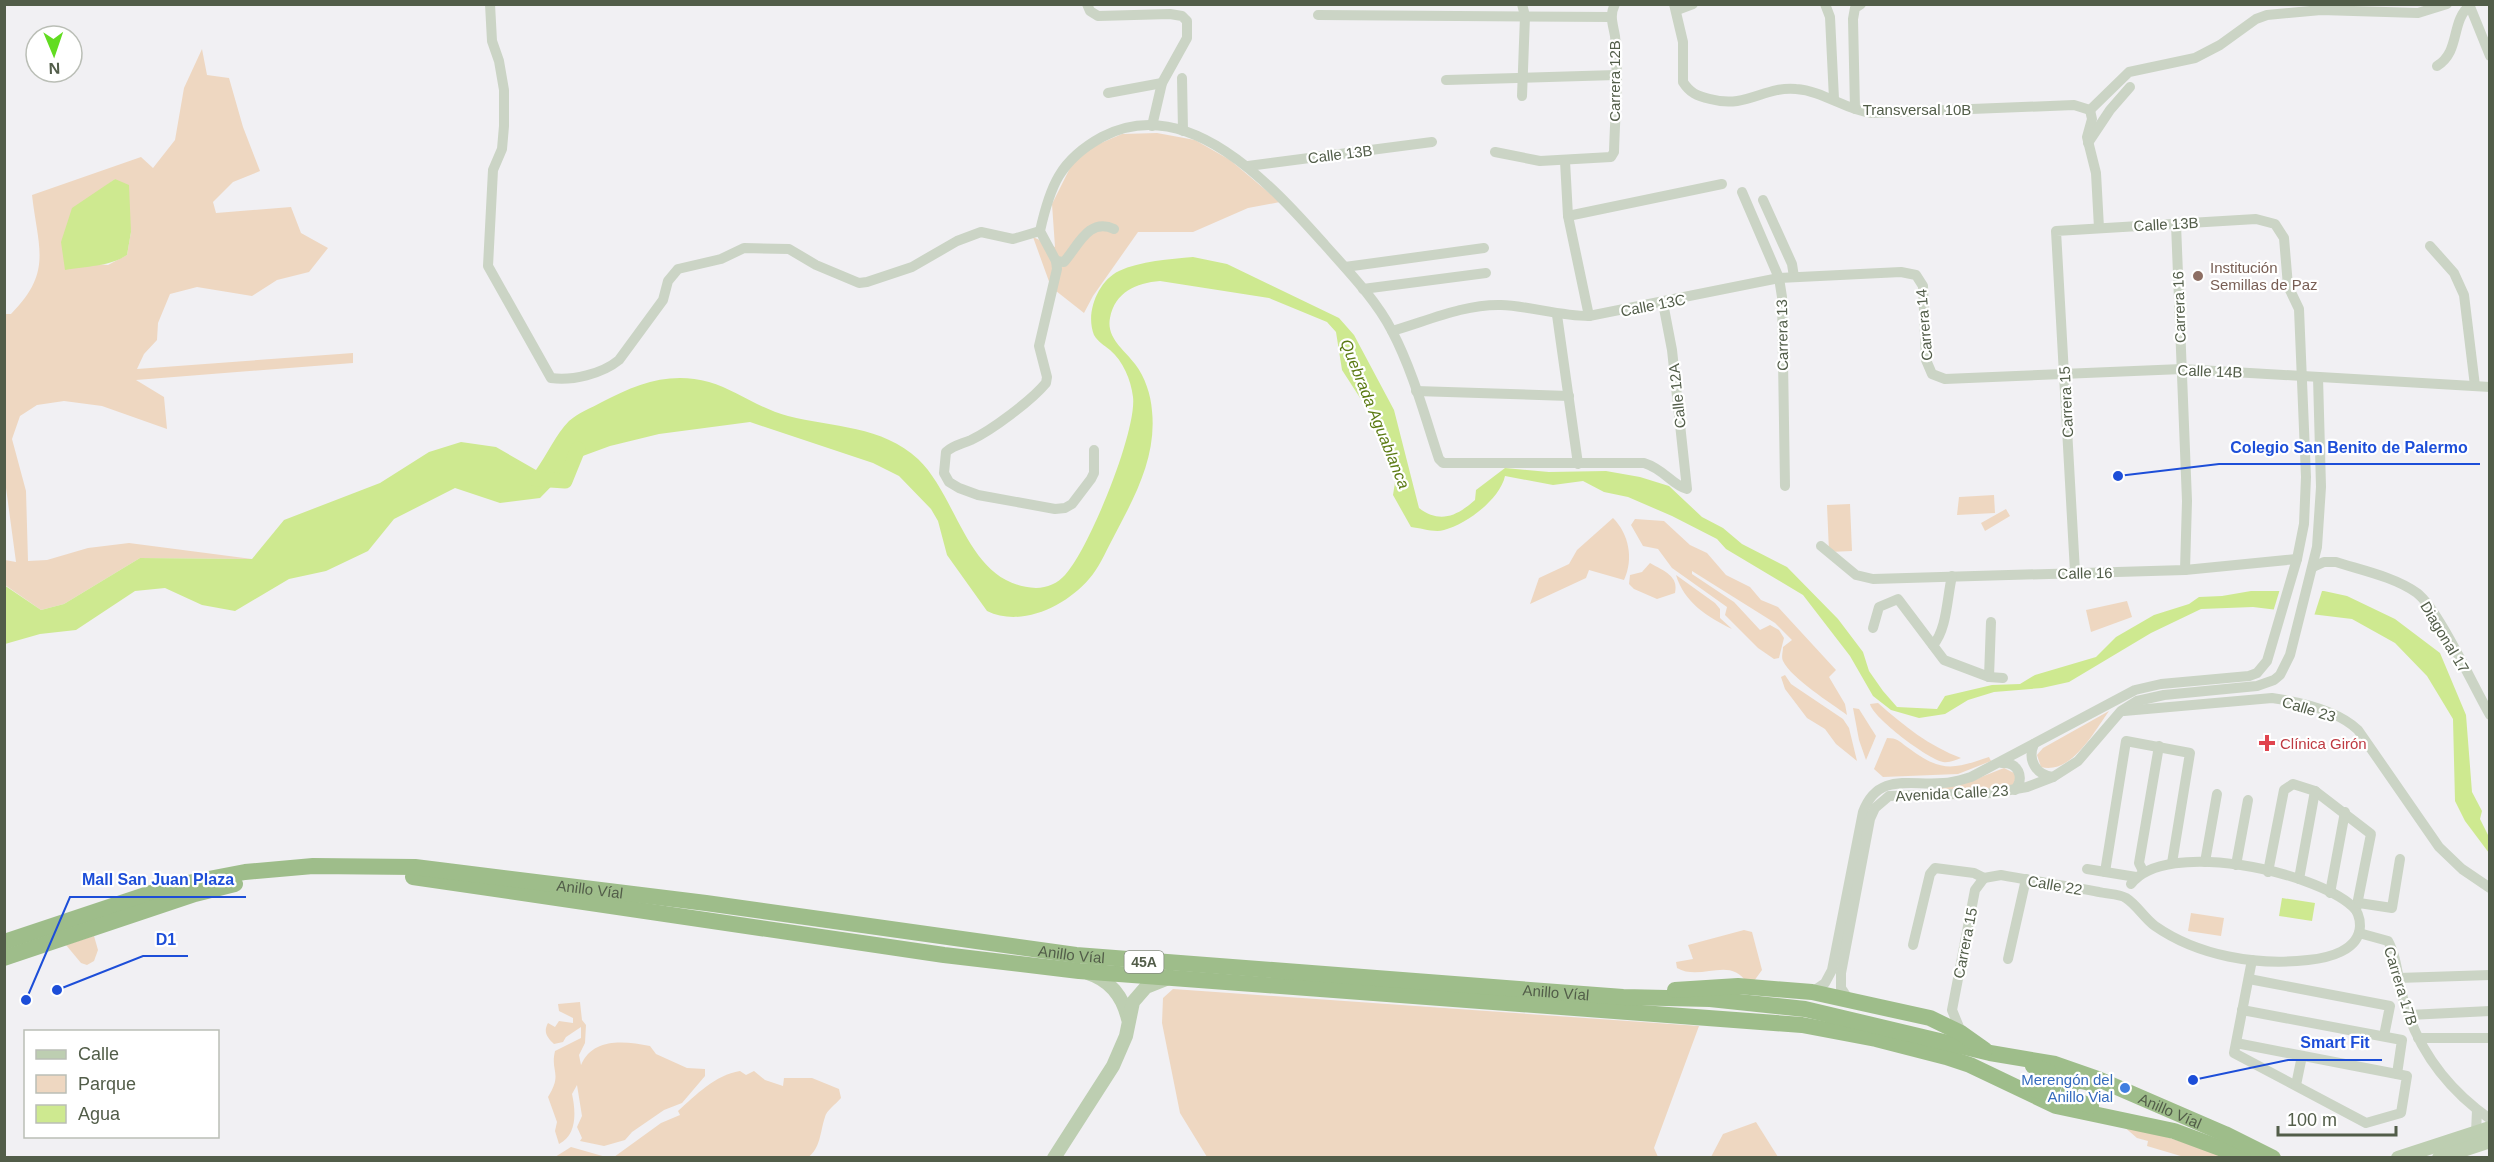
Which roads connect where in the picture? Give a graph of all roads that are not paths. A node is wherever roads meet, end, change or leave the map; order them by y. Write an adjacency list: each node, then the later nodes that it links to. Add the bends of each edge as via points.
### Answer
1 (490, 4): 45 (street, via 492,41 504,90 504,126 502,149 493,170 488,266 551,378 610,367 663,300 668,281 678,269 721,259 744,248 789,249 859,283 912,267 981,232 1013,239)
2 (1088, 4): 23 (street, via 1098,16 1170,14 1187,21 1187,38)
3 (1522, 4): 15 (street)
4 (1614, 4): 16 (street, Carrera 12B)
5 (1693, 4): 10 (street)
6 (1825, 4): 27 (street, via 1830,17)
7 (1861, 4): 28 (street, via 1855,8 1853,19)
8 (2447, 4): 29 (street, via 2418,13 2321,10 2267,15 2195,58 2130,72)
9 (2469, 5): 17 (street); 18 (street, via 2461,15 2451,54)
10 (1676, 7): 27 (street, Transversal 10B, via 1683,42 1683,82 1693,94 1720,102 1741,102 1790,89)
11 (1356, 10): 12 (street); 14 (street)
12 (1386, 10): 13 (street)
13 (1420, 10): 15 (street)
14 (1318, 15)
15 (1525, 16): 16 (street); 20 (street)
16 (1611, 17): 19 (street, Carrera 12B)
17 (2490, 56)
18 (2437, 66)
19 (1616, 75): 20 (street); 35 (street, Carrera 12B, via 1614,153 1611,158)
20 (1522, 77): 22 (street); 26 (street)
21 (1182, 78): 31 (street)
22 (1446, 80)
23 (1162, 83): 25 (street); 30 (street)
24 (2130, 87): 33 (street)
25 (1108, 93)
26 (1522, 96)
27 (1834, 99): 28 (street, Transversal 10B)
28 (1855, 109): 29 (street, Transversal 10B, via 1872,113 2074,105)
29 (2090, 110): 33 (street)
30 (1152, 126): 31 (street); 45 (street, via 1108,134 1066,163 1055,182)
31 (1183, 131): 36 (street, via 1215,144)
32 (1432, 142): 36 (street, Calle 13B)
33 (2088, 144): 44 (street, via 2096,173)
34 (1495, 152): 35 (street, via 1532,160)
35 (1565, 160): 40 (street)
36 (1248, 166): 50 (street, via 1284,199)
37 (1722, 184): 40 (street)
38 (1742, 192): 54 (street, Carrera 13)
39 (1763, 200): 53 (street)
40 (1568, 216): 58 (street)
41 (2176, 224): 42 (street, Calle 13B, via 2256,219); 44 (street, Calle 13B); 60 (street, Carrera 16)
42 (2275, 224): 63 (street, Avenida Calle 23, via 2284,238 2288,286 2299,309)
43 (1114, 228): 49 (street, via 1092,228 1064,262)
44 (2099, 228): 46 (street, Calle 13B)
45 (1040, 231): 49 (street)
46 (2056, 231): 62 (street, Carrera 15)
47 (2430, 246): 65 (street, via 2454,273 2464,295)
48 (1484, 248): 50 (street)
49 (1056, 261): 69 (street, via 1052,294 1040,332 1046,383 971,440 954,445 946,452 944,472 950,483 978,495 1042,508 1065,508 1094,473)
50 (1345, 267): 55 (street)
51 (1486, 273): 55 (street)
52 (1917, 275): 53 (street, Calle 13C, via 1901,272); 61 (street, Carrera 14, via 1925,294 1926,360)
53 (1794, 277): 54 (street, Calle 13C)
54 (1779, 278): 56 (street, Calle 13C); 71 (street, Carrera 13, via 1784,311)
55 (1363, 289): 59 (street)
56 (1663, 303): 58 (street, Calle 13C); 70 (street, Calle 12A, via 1671,341 1687,489 1661,469 1644,463)
57 (1557, 315): 58 (street, Calle 13C); 59 (street, Calle 13C, via 1511,306 1487,306); 68 (street)
58 (1589, 316)
59 (1392, 331): 67 (street)
60 (2182, 369): 62 (street, Calle 14B); 63 (street, Calle 14B); 74 (street, Carrera 16)
61 (1932, 374): 62 (street, Calle 14B, via 1945,379)
62 (2064, 374): 75 (street, Carrera 15)
63 (2302, 376): 64 (street, Calle 14B); 73 (street, Avenida Calle 23, via 2306,493)
64 (2318, 377): 65 (street, Calle 14B); 76 (street, Avenida Calle 23, via 2321,510)
65 (2475, 386): 66 (street, Calle 14B)
66 (2490, 387)
67 (1416, 391): 68 (street); 70 (street, via 1443,463)
68 (1569, 396): 70 (street)
69 (1094, 450)
70 (1578, 464)
71 (1785, 486)
72 (1821, 546): 77 (street, Calle 16, via 1856,575 1873,579)
73 (2297, 559): 74 (street, Calle 16); 85 (street, Avenida Calle 23, via 2263,668 2249,676 2135,690)
74 (2185, 570): 75 (street, Calle 16)
75 (2075, 572): 77 (street, Calle 16)
76 (2312, 572): 83 (street, Avenida Calle 23, via 2290,655 2280,675 2267,684 2150,698); 84 (street, Diagonal 17, via 2324,562 2336,562 2420,595 2434,613)
77 (1952, 576): 80 (street, via 1944,629)
78 (1991, 622): 81 (street)
79 (1873, 628): 80 (street, via 1879,606 1898,599)
80 (1933, 645): 81 (street, via 1944,660)
81 (1989, 677): 82 (street)
82 (2003, 678)
83 (2121, 711): 88 (street, Avenida Calle 23, via 2089,750); 105 (street, Calle 23, via 2272,698 2340,718 2358,730 2439,847)
84 (2490, 715)
85 (2034, 744): 87 (street, Avenida Calle 23); 88 (street, via 2032,759 2036,768)
86 (2159, 747): 96 (street, via 2190,753); 99 (street, via 2126,741); 102 (street)
87 (2001, 763): 89 (street, via 2013,765 2019,771); 121 (street, Avenida Calle 23, via 1956,782 1894,784 1871,795 1863,812 1832,970 1826,983)
88 (2053, 777): 89 (street, Avenida Calle 23)
89 (2015, 790): 123 (street, Avenida Calle 23, via 1958,795 1899,794 1889,796 1875,808 1841,973 1841,988)
90 (2315, 790): 93 (street); 100 (street, via 2293,784 2285,787); 104 (street)
91 (2217, 794): 95 (street)
92 (2248, 800): 97 (street)
93 (2345, 812): 106 (street); 107 (street, via 2371,834)
94 (2400, 859): 107 (street, via 2392,908)
95 (2205, 862): 96 (street); 97 (street)
96 (2172, 863): 102 (street)
97 (2236, 865): 100 (street)
98 (2087, 869): 99 (street)
99 (2105, 872): 102 (street)
100 (2268, 872): 104 (street)
101 (1984, 878): 103 (street, Calle 22, via 2001,875); 110 (street, Calle 22, via 1935,868 1930,874); 124 (street, Carrera 15, via 1975,890)
102 (2137, 878)
103 (2026, 879): 112 (street); 113 (street, Calle 22, via 2126,897 2145,918 2177,939 2212,952)
104 (2299, 879): 106 (street)
105 (2490, 888)
106 (2330, 892): 107 (street)
107 (2357, 906): 108 (street)
108 (2359, 933): 113 (street, via 2350,946 2321,958); 117 (street, Carrera 17B, via 2388,940)
109 (4, 942): 122 (highway, Anillo Víal / 45A, via 198,880 313,866 387,865 706,903 1076,955)
110 (1913, 945)
111 (4, 958): 114 (highway, Anillo Víal / 45A, via 195,894 285,876 362,873 421,878 519,895)
112 (2008, 959)
113 (2252, 960): 119 (street)
114 (1079, 971): 116 (highway, Anillo Víal / 45A); 129 (main road, via 1112,988)
115 (2490, 975): 118 (street)
116 (1168, 978): 129 (main road, via 1139,994); 138 (highway, Anillo Víal / 45A, via 1784,1023 1898,1044 1970,1065)
117 (2398, 978): 118 (street); 120 (street, Carrera 17B)
118 (2418, 978): 120 (street)
119 (2249, 979): 125 (street); 131 (street, via 2390,1006)
120 (2401, 990): 127 (street, Carrera 17B)
121 (1812, 992): 122 (highway, via 1776,987 1700,987); 123 (highway)
122 (1623, 998): 135 (highway, Anillo Víal / 45A, via 1710,999 1805,1010)
123 (1849, 1000): 128 (highway)
124 (1952, 1010): 128 (street, via 1936,1020); 130 (street)
125 (2242, 1011): 131 (street); 134 (street)
126 (2490, 1011): 127 (street)
127 (2409, 1015): 132 (street, Carrera 17B)
128 (1930, 1018): 130 (highway)
129 (1129, 1022): 148 (main road, via 1113,1066)
130 (1961, 1033): 135 (highway)
131 (2384, 1036): 137 (street, via 2402,1040)
132 (2418, 1038): 133 (street); 141 (street, Carrera 17B, via 2449,1084)
133 (2490, 1038)
134 (2236, 1043): 136 (street); 139 (street, via 2234,1053)
135 (1996, 1054): 138 (highway, via 2049,1072 2054,1077 2054,1086 2044,1092); 140 (highway, Anillo Víal / 45A, via 2066,1067)
136 (2302, 1056): 137 (street); 139 (street)
137 (2397, 1074): 139 (street, via 2407,1076 2401,1113 2366,1124)
138 (1994, 1078): 143 (highway, Anillo Víal / 45A, via 2056,1106)
139 (2296, 1085)
140 (2141, 1098): 143 (highway, via 2082,1081 2070,1087 2072,1099); 147 (highway, Anillo Víal / 45A)
141 (2477, 1110): 142 (street, Carrera 17B); 145 (street)
142 (2490, 1119)
143 (2134, 1121): 149 (highway, Anillo Víal / 45A, via 2201,1139)
144 (2490, 1128): 145 (main road)
145 (2475, 1133): 150 (main road)
146 (2490, 1141): 151 (main road)
147 (2274, 1157)
148 (1054, 1158)
149 (2247, 1158)
150 (2398, 1158)
151 (2439, 1158)

